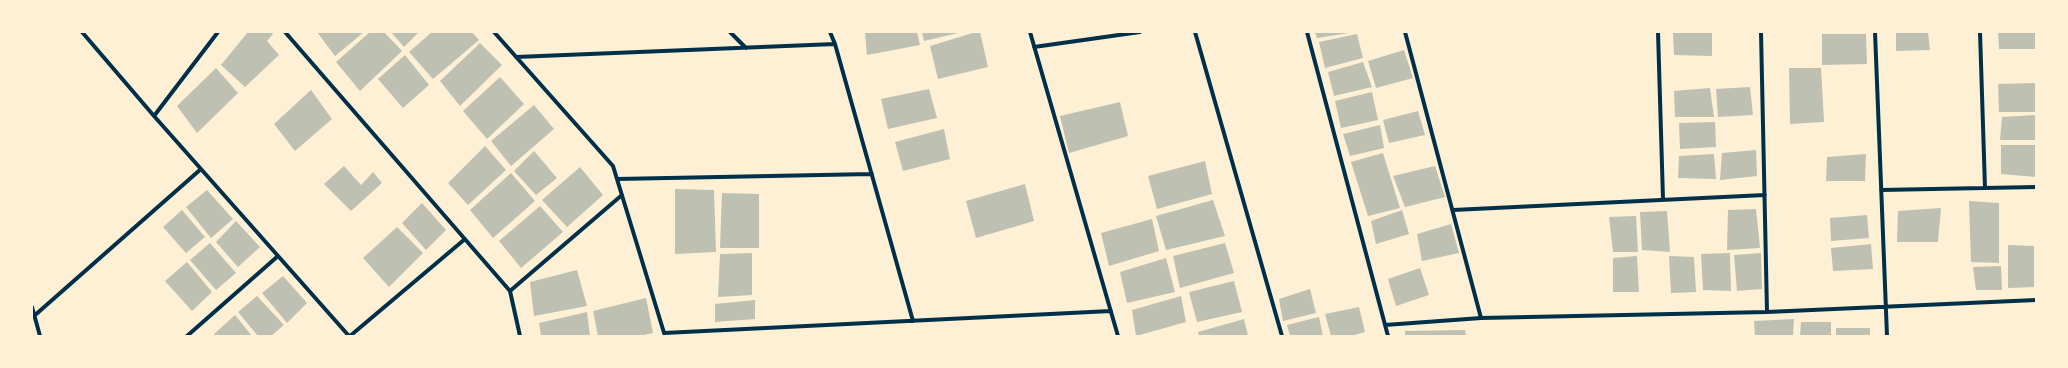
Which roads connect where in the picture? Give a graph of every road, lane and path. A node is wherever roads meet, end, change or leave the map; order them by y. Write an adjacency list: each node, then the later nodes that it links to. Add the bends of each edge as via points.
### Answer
1 (82, 32): 20 (street)
2 (218, 32): 20 (street)
3 (285, 32): 31 (street)
4 (494, 32): 19 (street)
5 (730, 32): 18 (street)
6 (830, 32): 16 (street)
7 (1030, 32): 17 (street)
8 (1140, 32): 17 (street)
9 (1195, 32): 49 (street)
10 (1307, 32): 42 (street)
11 (1405, 32): 30 (street)
12 (1658, 32): 29 (street)
13 (1761, 32): 28 (street)
14 (1875, 32): 26 (street)
15 (1980, 32): 25 (street)
16 (835, 44): 18 (street); 22 (street)
17 (1034, 47): 37 (street)
18 (746, 48): 19 (street)
19 (516, 57): 23 (street, via 613,166)
20 (154, 116): 21 (street)
21 (201, 169): 32 (street); 39 (street)
22 (872, 174): 23 (street); 41 (street)
23 (617, 179): 27 (street)
24 (2036, 187): 25 (street)
25 (1985, 188): 26 (street)
26 (1881, 190): 36 (street)
27 (622, 195): 33 (street); 43 (street)
28 (1765, 195): 29 (street); 38 (street)
29 (1663, 199): 30 (street)
30 (1453, 210): 40 (street)
31 (465, 239): 33 (street); 46 (street)
32 (278, 256): 45 (street); 46 (street)
33 (510, 291): 47 (street)
34 (2036, 300): 36 (street)
35 (32, 307): 39 (street)
36 (1886, 307): 38 (street); 51 (street)
37 (1111, 312): 41 (street); 48 (street)
38 (1767, 312): 40 (street)
39 (34, 316): 44 (street)
40 (1481, 318): 42 (street)
41 (913, 321): 43 (street)
42 (1385, 325): 50 (street)
43 (664, 334)
44 (40, 336)
45 (187, 336)
46 (350, 336)
47 (520, 336)
48 (1118, 336)
49 (1282, 336)
50 (1388, 336)
51 (1887, 336)

